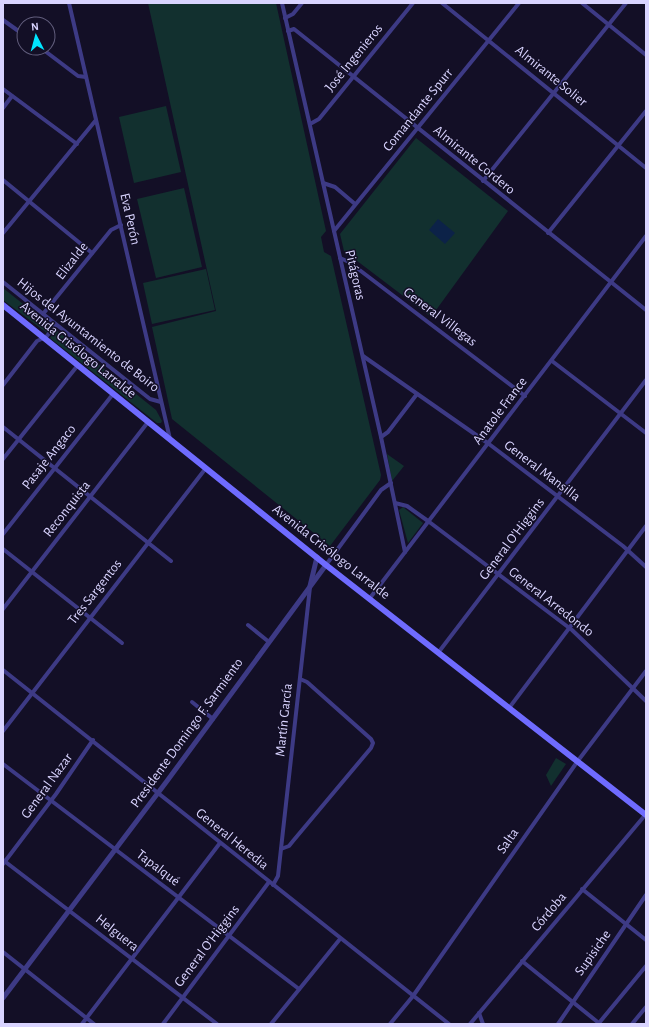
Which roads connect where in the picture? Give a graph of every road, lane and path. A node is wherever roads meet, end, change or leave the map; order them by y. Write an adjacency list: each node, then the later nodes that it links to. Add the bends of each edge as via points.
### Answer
1 (69, 3): 17 (street, Eva Perón)
2 (282, 3): 9 (street, Pitágoras)
3 (302, 3): 9 (street, via 290,17)
4 (413, 3): 18 (street, José Ingenieros)
5 (442, 3): 14 (street, Almirante Solier)
6 (519, 3): 14 (street, Comandante Spurr)
7 (582, 3): 11 (street)
8 (626, 3): 11 (street)
9 (285, 18): 13 (street, Pitágoras)
10 (3, 20): 12 (street)
11 (608, 24): 15 (street); 20 (street)
12 (16, 29)
13 (288, 30): 18 (street, Almirante Cordero, via 294,29); 25 (street, Pitágoras)
14 (488, 40): 20 (street, Almirante Solier); 26 (street, Comandante Spurr)
15 (646, 55)
16 (52, 56): 17 (street, via 78,76)
17 (86, 77): 24 (street, Eva Perón)
18 (354, 77): 25 (street, José Ingenieros, via 319,119); 26 (street, Almirante Cordero)
19 (3, 89): 21 (street)
20 (554, 92): 28 (street, Almirante Solier); 31 (street)
21 (12, 96): 22 (street); 27 (street)
22 (3, 108)
23 (646, 111): 28 (street)
24 (96, 120): 27 (street); 35 (street, Eva Perón)
25 (310, 124): 32 (street, Pitágoras)
26 (417, 128): 31 (street, Almirante Cordero); 34 (street, Comandante Spurr)
27 (77, 144): 33 (street)
28 (619, 145): 29 (street, Almirante Solier); 38 (street)
29 (646, 168)
30 (3, 180): 33 (street)
31 (483, 181): 38 (street, Almirante Cordero)
32 (323, 183): 34 (street, via 335,187); 36 (street, Pitágoras)
33 (29, 201): 37 (street); 40 (street)
34 (355, 204): 36 (street, Comandante Spurr)
35 (121, 225): 40 (street, Elizalde, via 111,230); 57 (street, Eva Perón)
36 (334, 231): 41 (street, Pitágoras)
37 (3, 233)
38 (548, 233): 43 (street, Almirante Cordero)
39 (646, 236): 43 (street, Anatole France)
40 (92, 253): 46 (street, Elizalde)
41 (340, 258): 49 (street, Pitágoras); 56 (street, General Villegas, via 349,262)
42 (3, 282): 46 (street, Hijos del Ayuntamiento de Boiro)
43 (610, 283): 45 (street, Almirante Cordero); 50 (street, Anatole France, via 576,325)
44 (3, 305): 48 (main road, Avenida Crisólogo Larralde)
45 (646, 310)
46 (43, 314): 47 (street, Hijos del Ayuntamiento de Boiro)
47 (56, 325): 48 (street); 57 (street, Hijos del Ayuntamiento de Boiro, via 150,399)
48 (43, 338): 51 (main road, Avenida Crisólogo Larralde); 53 (street, via 37,341)
49 (363, 356): 55 (street, General Mansilla); 62 (street, Pitágoras)
50 (552, 361): 56 (street, Anatole France); 58 (street)
51 (78, 365): 54 (main road, Avenida Crisólogo Larralde); 63 (street)
52 (646, 380): 58 (street, General O'Higgins)
53 (3, 385)
54 (113, 394): 59 (main road, Avenida Crisólogo Larralde); 68 (street, Pasaje Angaco)
55 (417, 394): 62 (street, via 388,432); 65 (street, General Mansilla)
56 (524, 396): 65 (street, Anatole France)
57 (161, 402): 64 (street, Eva Perón)
58 (621, 413): 61 (street); 70 (street, General O'Higgins)
59 (148, 422): 64 (main road, Avenida Crisólogo Larralde); 71 (street, Reconquista)
60 (3, 428): 63 (street)
61 (646, 433)
62 (381, 437): 69 (street, Pitágoras)
63 (18, 440): 66 (street); 68 (street)
64 (170, 440): 67 (main road, Avenida Crisólogo Larralde)
65 (489, 444): 70 (street, General Mansilla); 73 (street, Anatole France)
66 (3, 459)
67 (206, 468): 76 (street, Tres Sargentos); 80 (main road, Avenida Crisólogo Larralde)
68 (54, 469): 71 (street); 75 (street, Pasaje Angaco)
69 (391, 483): 72 (street, Pitágoras); 82 (street, Presidente Domingo F. Sarmiento, via 381,490)
70 (557, 497): 78 (street, General Mansilla); 85 (street, General O'Higgins)
71 (90, 498): 76 (street); 84 (street, Reconquista)
72 (395, 503): 73 (street, General Arredondo, via 407,506); 79 (street, Pitágoras)
73 (428, 521): 79 (street, Anatole France); 85 (street, General Arredondo)
74 (646, 526): 78 (street)
75 (3, 534)
76 (147, 543): 81 (street); 89 (street, Tres Sargentos)
77 (3, 549): 84 (street)
78 (628, 550): 83 (street, General Mansilla); 91 (street)
79 (405, 552): 87 (street, Anatole France)
80 (317, 557): 82 (main road, Avenida Crisólogo Larralde); 86 (street, Martín García)
81 (171, 561)
82 (328, 563): 86 (street, Presidente Domingo F. Sarmiento); 87 (main road, Avenida Crisólogo Larralde)
83 (646, 567)
84 (32, 572): 88 (street, Reconquista); 89 (street)
85 (499, 575): 91 (street, General Arredondo); 94 (street, General O'Higgins)
86 (310, 587): 92 (street, Presidente Domingo F. Sarmiento); 97 (street, Martín García)
87 (370, 598): 94 (main road, Avenida Crisólogo Larralde)
88 (3, 609)
89 (90, 618): 93 (street); 99 (street, Tres Sargentos)
90 (248, 625): 92 (street)
91 (568, 628): 98 (street, General Arredondo); 102 (street)
92 (269, 642): 103 (street, Presidente Domingo F. Sarmiento)
93 (122, 643)
94 (438, 653): 102 (main road, Avenida Crisólogo Larralde)
95 (3, 670): 99 (street, General Heredia)
96 (646, 671): 98 (street, Salta)
97 (300, 679): 112 (street, Martín García); 112 (street, via 319,692 373,743 289,846)
98 (633, 689): 100 (street, General Arredondo); 106 (street, Salta)
99 (32, 692): 104 (street, Tres Sargentos); 105 (street, General Heredia)
100 (646, 701)
101 (192, 702): 103 (street)
102 (509, 708): 106 (main road, Avenida Crisólogo Larralde)
103 (213, 719): 108 (street, Presidente Domingo F. Sarmiento)
104 (3, 731)
105 (92, 740): 108 (street, General Heredia); 109 (street, General Nazar)
106 (577, 762): 110 (main road, Avenida Crisólogo Larralde); 130 (street, Salta)
107 (3, 764): 109 (street, Tapalqué)
108 (158, 793): 111 (street, General Heredia); 113 (street, Presidente Domingo F. Sarmiento)
109 (52, 800): 113 (street, Tapalqué); 114 (street, General Nazar)
110 (646, 815): 116 (street, Córdoba)
111 (220, 843): 115 (street, General Heredia); 118 (street)
112 (281, 849): 115 (street, Martín García, via 278,876)
113 (116, 850): 118 (street, Tapalqué); 119 (street, Presidente Domingo F. Sarmiento)
114 (4, 862): 119 (street, Helguera)
115 (271, 883): 121 (street, General O'Higgins); 122 (street, General Heredia)
116 (582, 889): 120 (street); 126 (street, Córdoba)
117 (646, 895): 120 (street, Supisiche)
118 (179, 897): 121 (street, Tapalqué); 125 (street)
119 (69, 910): 125 (street, Helguera); 128 (street, Presidente Domingo F. Sarmiento)
120 (626, 924): 123 (street); 133 (street, Supisiche)
121 (229, 935): 129 (street, Tapalqué); 131 (street, General O'Higgins)
122 (340, 940): 129 (street); 130 (street, General Heredia)
123 (646, 940)
124 (3, 952): 128 (street)
125 (132, 958): 131 (street, Helguera); 136 (street)
126 (522, 961): 133 (street); 135 (street, Córdoba)
127 (646, 966): 147 (street)
128 (24, 969): 132 (street, Presidente Domingo F. Sarmiento); 136 (street)
129 (299, 989): 141 (street)
130 (413, 996): 142 (street, Salta); 143 (street, General Heredia)
131 (183, 997): 139 (street, General O'Higgins); 140 (street, Helguera)
132 (3, 998)
133 (573, 1002): 146 (street, Supisiche); 147 (street)
134 (646, 1007): 148 (street)
135 (479, 1013): 144 (street, Córdoba); 145 (street)
136 (86, 1018): 137 (street); 138 (street)
137 (82, 1024)
138 (94, 1024)
139 (163, 1024)
140 (217, 1024)
141 (271, 1024)
142 (390, 1024)
143 (448, 1024)
144 (470, 1024)
145 (483, 1024)
146 (558, 1024)
147 (599, 1024)
148 (632, 1024)

